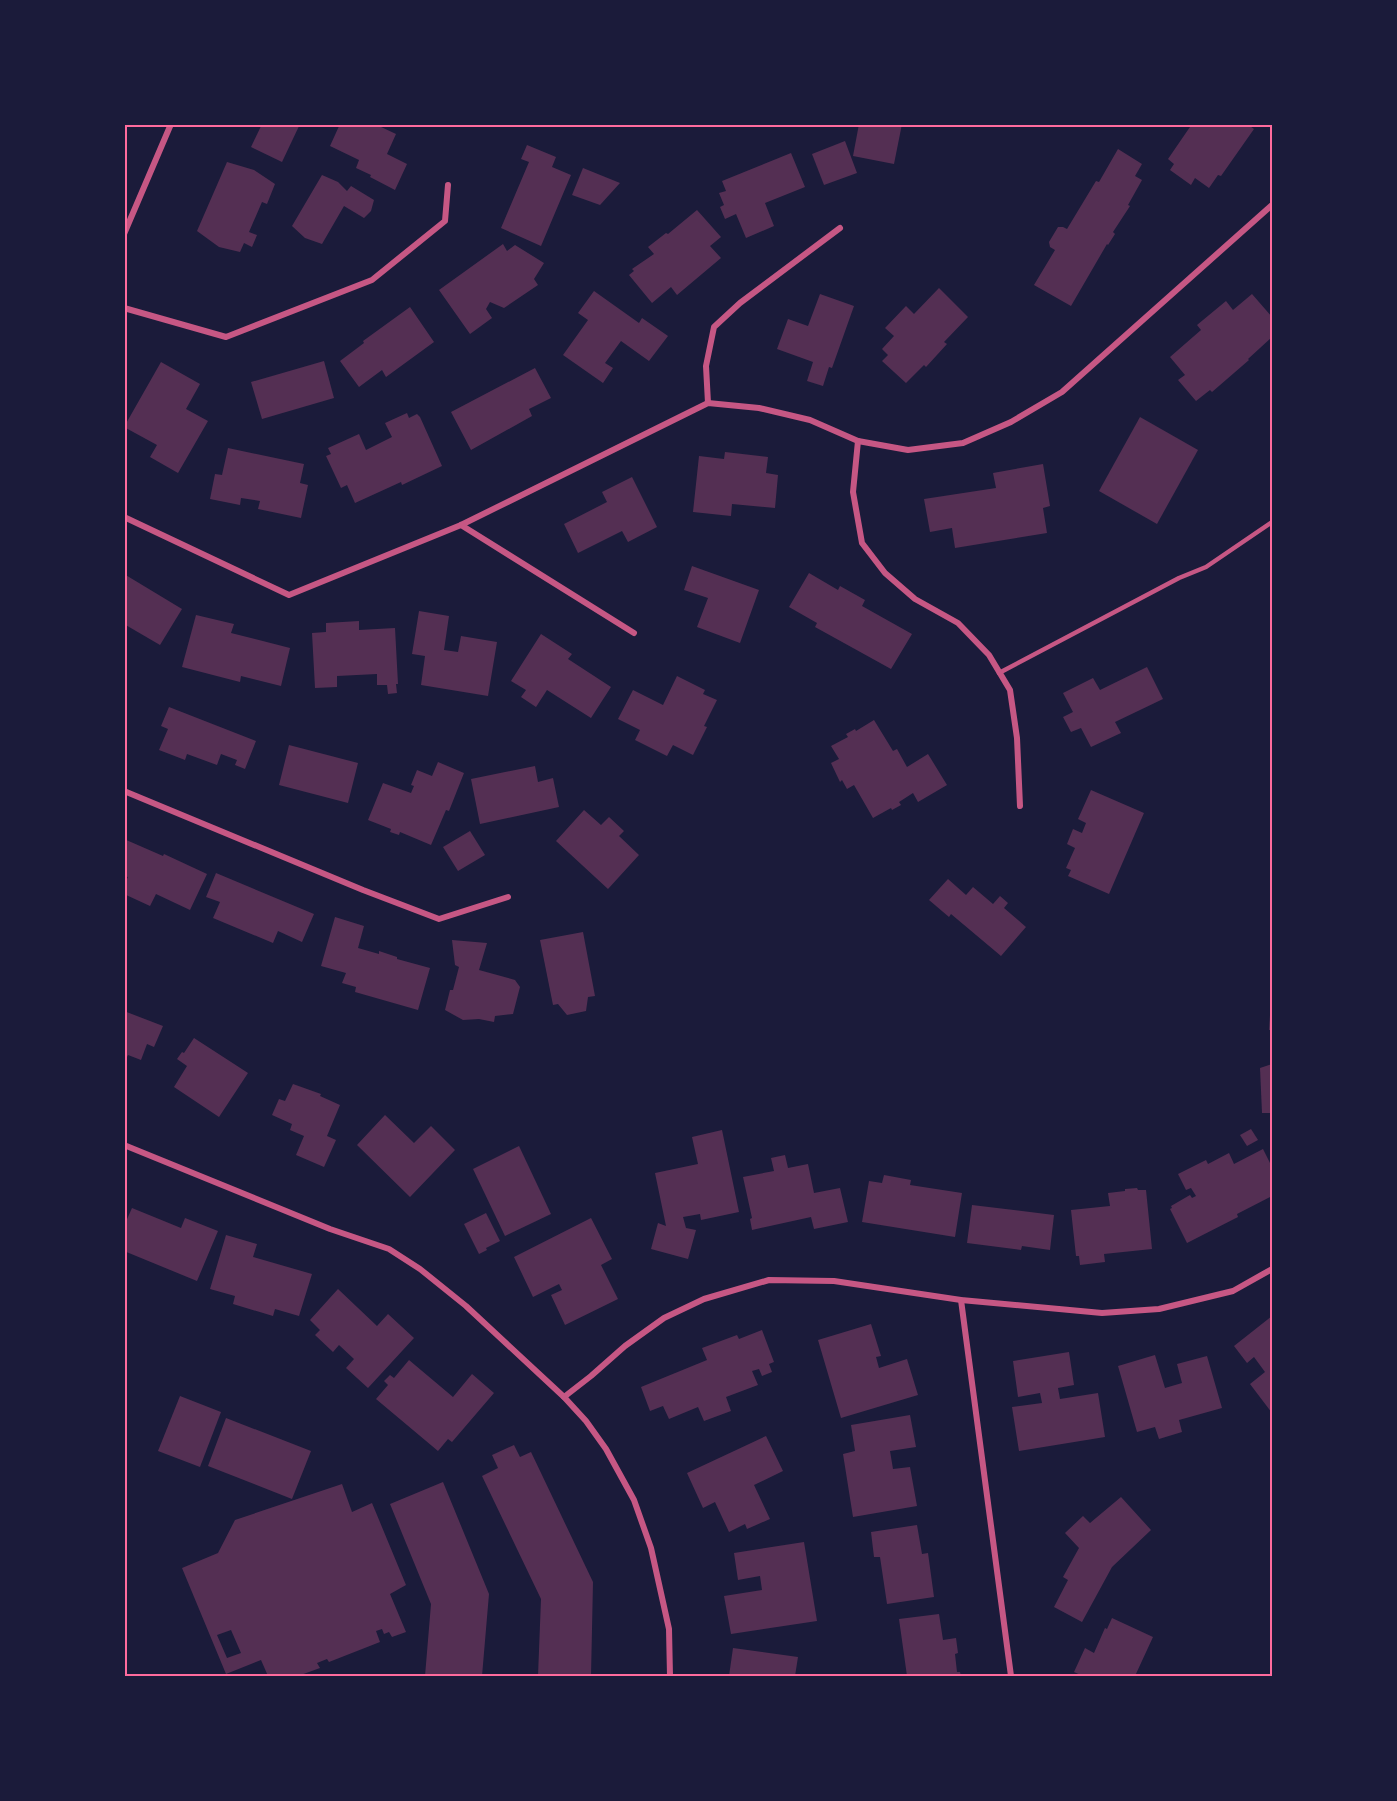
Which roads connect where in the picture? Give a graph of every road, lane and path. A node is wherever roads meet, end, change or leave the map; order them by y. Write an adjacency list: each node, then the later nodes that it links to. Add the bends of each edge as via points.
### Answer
1 (171, 124): 5 (street)
2 (448, 185): 6 (street, via 445,221 372,280 226,337)
3 (1272, 205): 8 (street, via 1062,392 1011,422 963,443 908,450)
4 (840, 228): 7 (street, via 714,327 706,366)
5 (124, 234)
6 (124, 308)
7 (708, 403): 8 (street, via 759,408 810,420); 11 (street)
8 (858, 441): 13 (street, via 853,492 862,543 885,573 915,599 958,623 989,655)
9 (124, 517): 11 (street, via 289,595)
10 (1272, 522): 13 (lane, via 1206,567)
11 (461, 525): 12 (street)
12 (634, 633)
13 (999, 673): 15 (street, via 1010,690)
14 (124, 791): 16 (street, via 439,919)
15 (1020, 806)
16 (508, 897)
17 (124, 1145): 20 (street, via 389,1249 466,1306)
18 (1272, 1269): 19 (street, via 1233,1291 1159,1308 1102,1313)
19 (961, 1300): 20 (street, via 834,1281 768,1280 704,1299 664,1318); 22 (street)
20 (564, 1397): 21 (street, via 606,1449 634,1500 651,1548 669,1629)
21 (670, 1677)
22 (1011, 1677)

